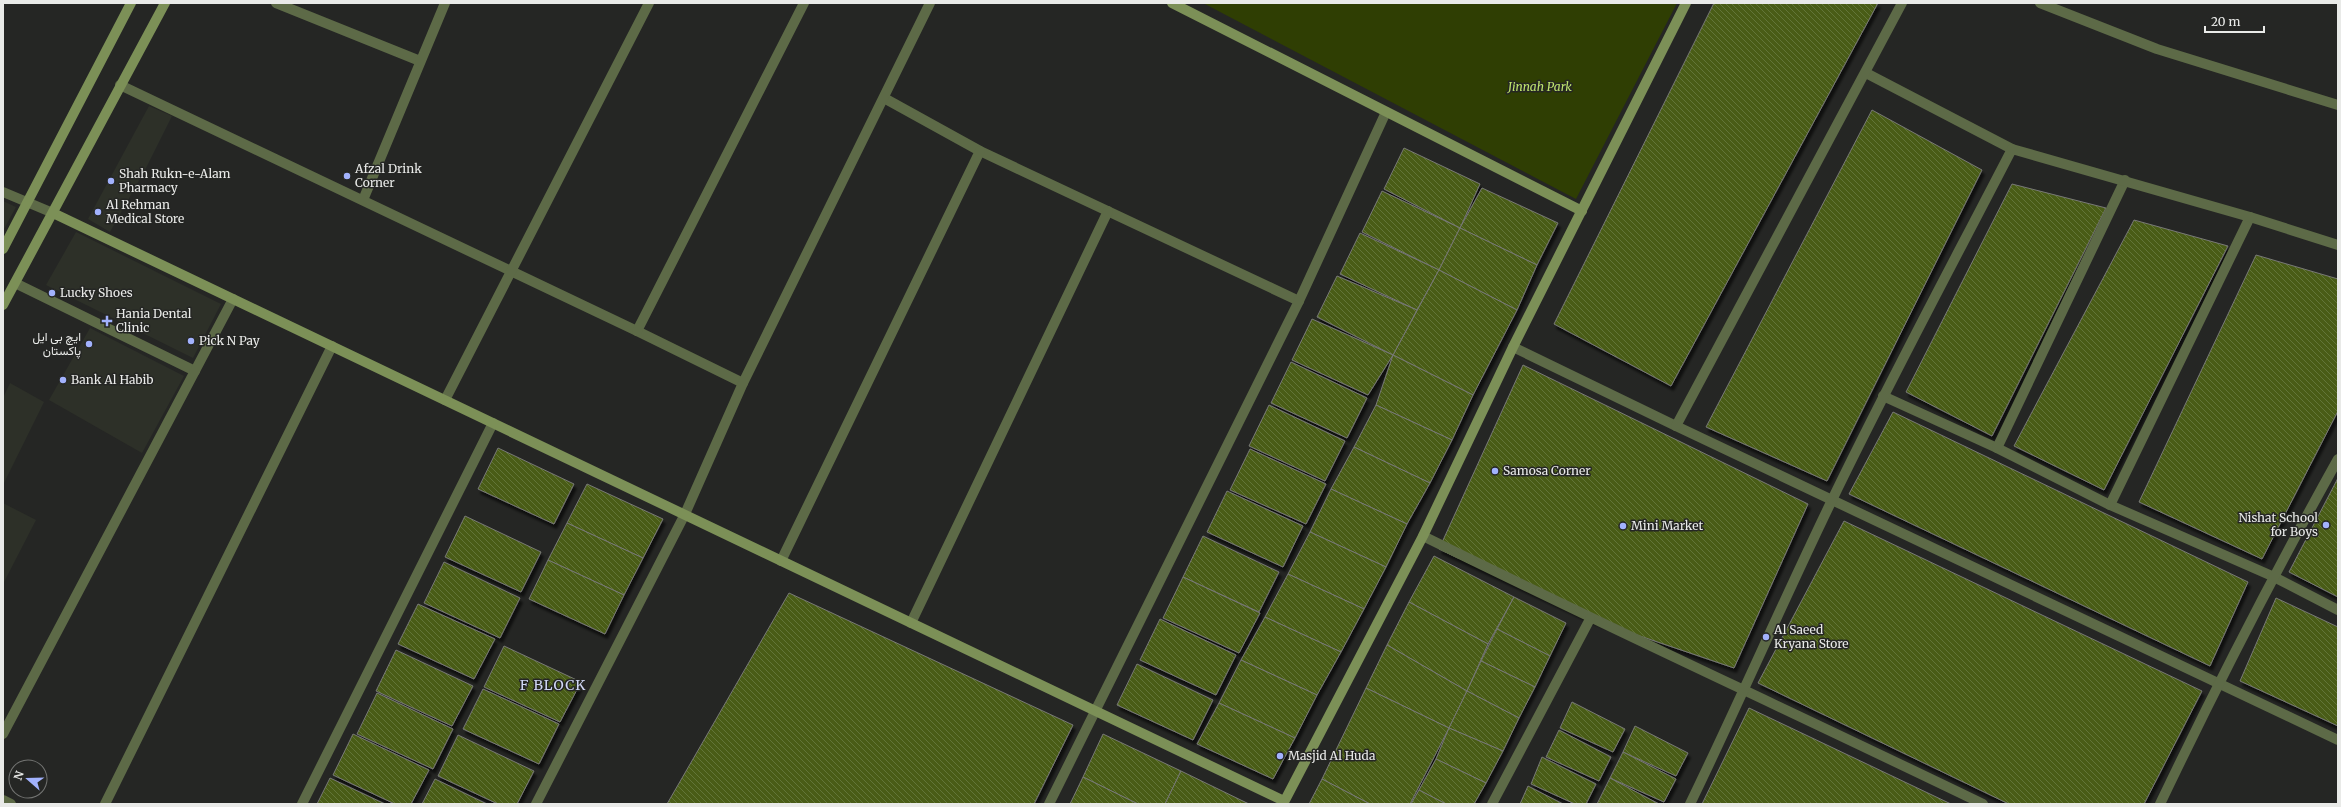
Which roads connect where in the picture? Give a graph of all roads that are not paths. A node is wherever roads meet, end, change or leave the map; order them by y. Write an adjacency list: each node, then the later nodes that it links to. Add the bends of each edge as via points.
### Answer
1 (131, 3): 23 (street)
2 (165, 3): 14 (street)
3 (276, 3): 12 (street)
4 (445, 3): 12 (street)
5 (649, 3): 30 (street)
6 (804, 3): 35 (street)
7 (930, 3): 15 (street)
8 (1172, 3): 17 (street)
9 (1686, 3): 25 (street)
10 (1902, 3): 13 (street)
11 (2040, 3): 16 (street, via 2157,48)
12 (420, 61): 22 (street)
13 (1866, 73): 18 (street); 43 (street)
14 (120, 85): 22 (street); 26 (street)
15 (884, 98): 19 (street); 39 (street)
16 (2338, 104)
17 (1386, 112): 25 (street); 33 (street)
18 (2012, 149): 20 (street); 40 (street)
19 (980, 151): 24 (street); 50 (street)
20 (2125, 180): 27 (street); 44 (street)
21 (3, 192): 23 (street)
22 (363, 200): 30 (street)
23 (26, 203): 26 (street); 29 (street)
24 (1108, 211): 33 (street); 54 (street)
25 (1582, 211): 37 (street)
26 (53, 213): 31 (street); 32 (street)
27 (2250, 217): 28 (street); 47 (street)
28 (2338, 245)
29 (3, 249)
30 (511, 272): 35 (street); 41 (street)
31 (15, 283): 34 (street); 38 (street)
32 (232, 299): 36 (street); 38 (street)
33 (1299, 301): 57 (street)
34 (3, 305)
35 (637, 330): 39 (street)
36 (332, 346): 41 (street); 63 (street)
37 (1513, 347): 43 (street); 49 (street)
38 (194, 371): 58 (street)
39 (743, 383): 48 (street)
40 (1883, 396): 44 (street); 46 (street)
41 (445, 400): 42 (street)
42 (493, 423): 48 (street); 64 (street)
43 (1676, 426): 46 (street)
44 (1997, 448): 47 (street)
45 (2338, 459): 51 (street)
46 (1832, 500): 55 (street); 56 (street)
47 (2110, 505): 51 (street)
48 (685, 514): 50 (street); 65 (street)
49 (1424, 536): 53 (street); 61 (street)
50 (781, 560): 54 (street)
51 (2272, 576): 52 (street); 55 (street)
52 (2338, 610)
53 (1590, 619): 56 (street); 67 (street)
54 (911, 622): 57 (street)
55 (2218, 683): 59 (street); 70 (street)
56 (1746, 690): 68 (street); 69 (street)
57 (1096, 710): 61 (street); 66 (street)
58 (3, 734)
59 (2338, 740)
60 (3, 800): 62 (street)
61 (1283, 802)
62 (11, 804)
63 (105, 804)
64 (302, 804)
65 (536, 804)
66 (1049, 804)
67 (1492, 804)
68 (1690, 804)
69 (1983, 804)
70 (2160, 804)

